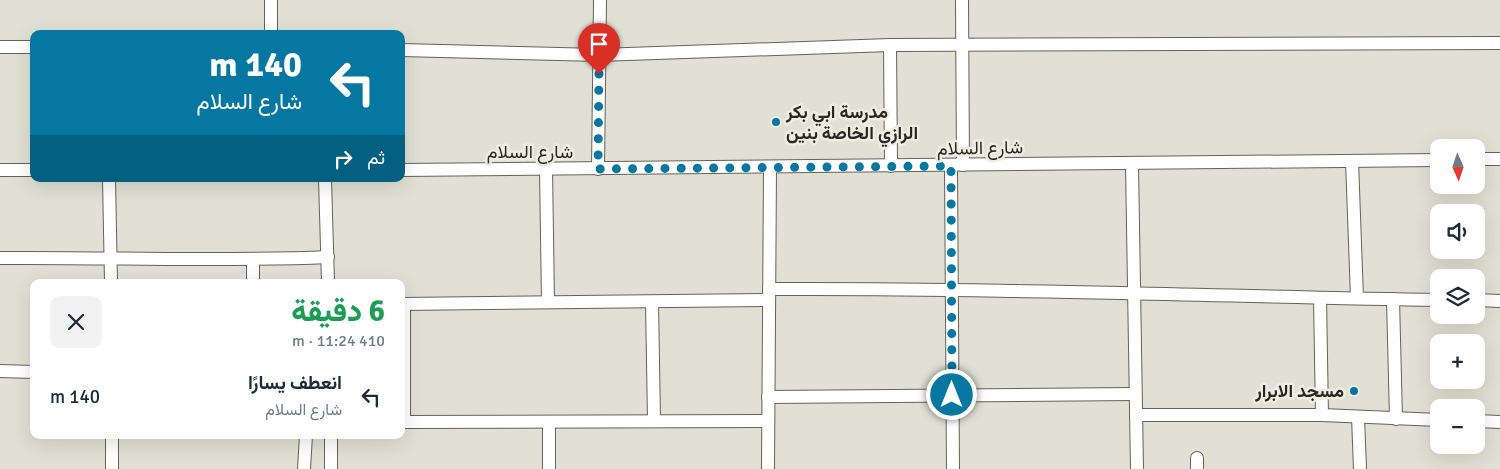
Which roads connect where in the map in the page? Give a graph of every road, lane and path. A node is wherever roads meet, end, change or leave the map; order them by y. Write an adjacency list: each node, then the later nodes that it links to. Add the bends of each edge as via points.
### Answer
1 (271, 0): 4 (street)
2 (600, 0): 11 (street)
3 (962, 0): 7 (street)
4 (271, 30)
5 (1500, 43): 7 (street)
6 (890, 46): 7 (street); 11 (street); 17 (street)
7 (961, 46): 18 (street)
8 (0, 47): 9 (street)
9 (30, 47)
10 (405, 50): 11 (street)
11 (599, 55): 21 (street)
12 (1485, 159): 13 (street)
13 (1500, 159)
14 (1430, 160): 15 (street, شارع السلام)
15 (1352, 161): 16 (street, شارع السلام); 38 (street)
16 (1132, 164): 18 (street, شارع السلام); 36 (street)
17 (891, 166): 18 (street, شارع السلام); 19 (street, شارع السلام)
18 (957, 166): 34 (street)
19 (770, 168): 21 (street, شارع السلام); 35 (street)
20 (546, 169): 21 (street, شارع السلام); 24 (street, شارع السلام); 43 (street)
21 (598, 169)
22 (0, 170): 23 (street)
23 (30, 170)
24 (405, 170)
25 (109, 182): 27 (street)
26 (325, 182): 28 (street)
27 (111, 257): 29 (street); 30 (street); 31 (street)
28 (328, 257): 30 (street); 33 (street)
29 (0, 258)
30 (253, 260): 32 (street)
31 (111, 279)
32 (253, 279)
33 (328, 279)
34 (952, 288): 35 (street); 36 (street); 49 (street)
35 (768, 295): 44 (street); 50 (street)
36 (1135, 295): 37 (street); 48 (street)
37 (1320, 298): 38 (street); 52 (street)
38 (1357, 298): 39 (street)
39 (1392, 299): 40 (street); 54 (street)
40 (1430, 300)
41 (1485, 300): 42 (street)
42 (1500, 301)
43 (548, 302): 44 (street); 45 (street)
44 (652, 302): 55 (street)
45 (405, 304)
46 (0, 371): 47 (street)
47 (30, 372)
48 (1134, 394): 49 (street); 51 (street)
49 (952, 395): 50 (street); 70 (street)
50 (768, 397): 56 (street)
51 (1136, 415): 52 (street); 71 (street)
52 (1322, 415): 53 (street)
53 (1358, 417): 54 (street); 72 (street)
54 (1396, 419): 57 (street)
55 (654, 420): 56 (street); 60 (street)
56 (768, 420): 69 (street)
57 (1430, 420)
58 (1485, 421): 61 (street)
59 (405, 422): 60 (street)
60 (549, 422): 68 (street)
61 (1500, 422)
62 (112, 439): 65 (street)
63 (306, 439): 66 (street)
64 (331, 439): 67 (street)
65 (112, 469)
66 (304, 469)
67 (331, 469)
68 (549, 469)
69 (768, 469)
70 (952, 469)
71 (1138, 469)
72 (1360, 469)

